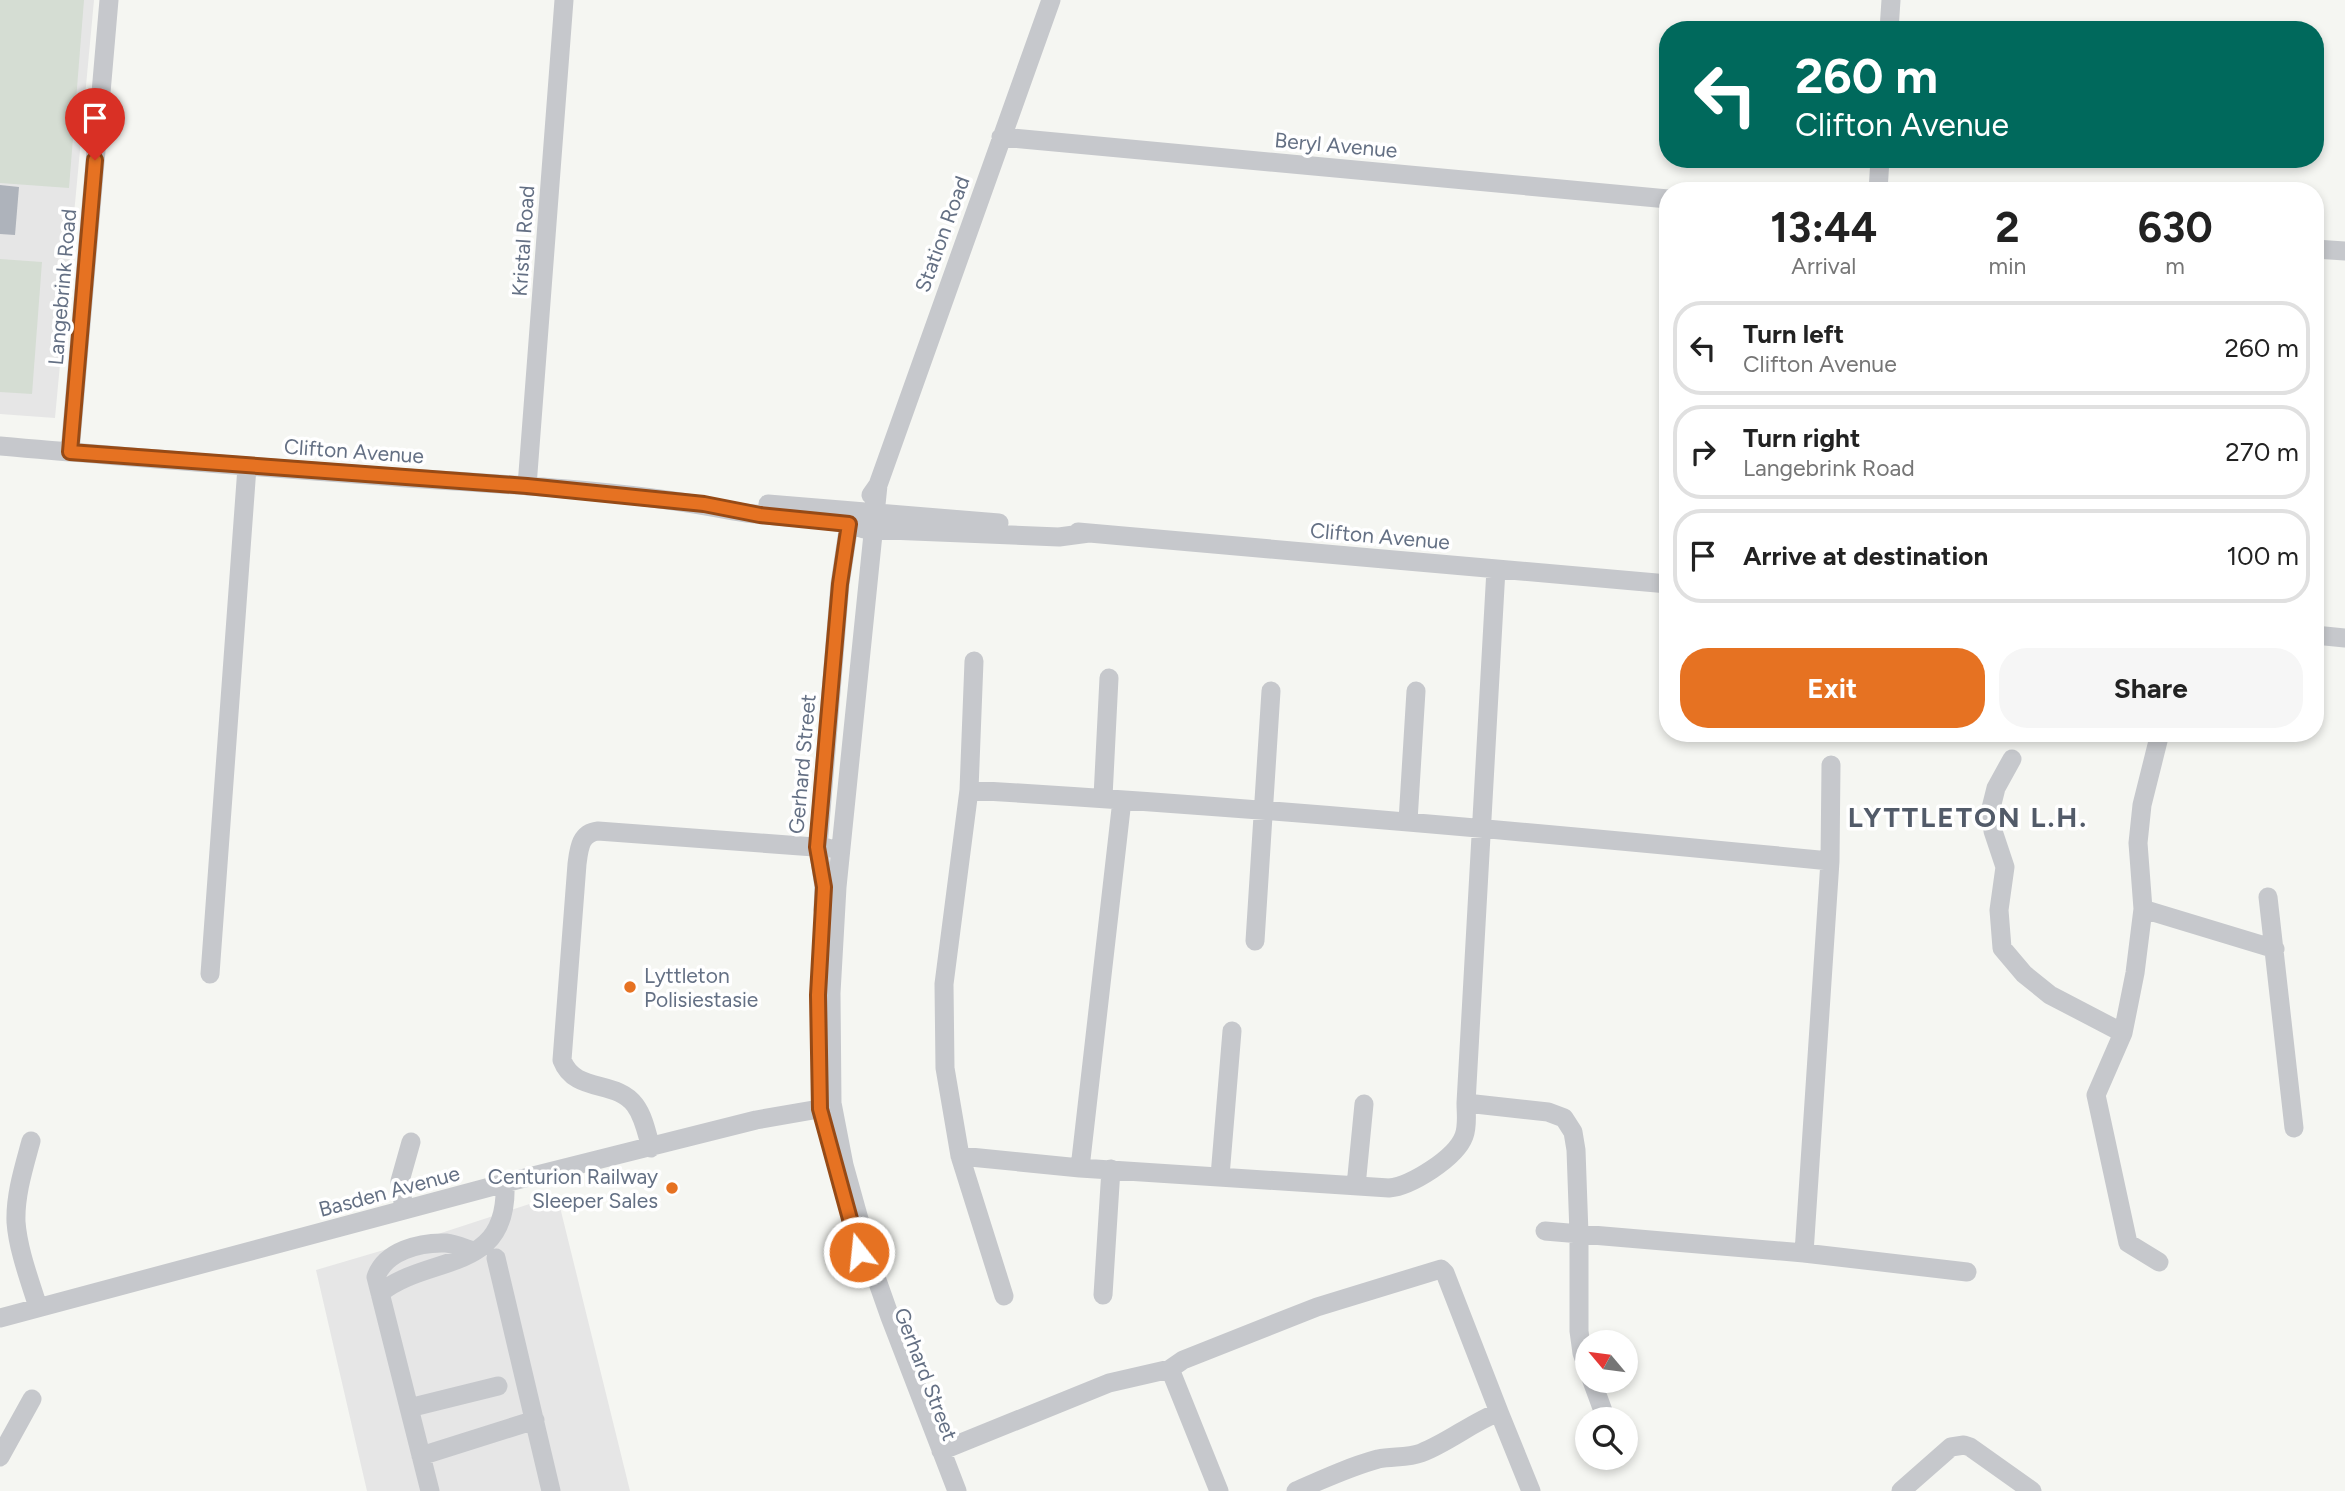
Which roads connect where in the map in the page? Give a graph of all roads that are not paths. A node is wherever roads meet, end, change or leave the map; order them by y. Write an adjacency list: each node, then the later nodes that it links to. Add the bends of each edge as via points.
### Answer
1 (109, 0): 11 (street, Langebrink Road)
2 (564, 0): 13 (street, Kristal Road)
3 (1051, 0): 6 (street, Station Road)
4 (1891, 0): 5 (street)
5 (1890, 21)
6 (1001, 137): 7 (street, Beryl Avenue); 14 (street, Station Road)
7 (1659, 198)
8 (2324, 250): 9 (street)
9 (2345, 251)
10 (0, 446): 11 (street, Clifton Avenue)
11 (70, 452): 12 (street, Clifton Avenue)
12 (247, 467): 13 (street, Clifton Avenue); 38 (street)
13 (527, 486): 14 (street, Clifton Avenue, via 704,504 760,515)
14 (865, 520): 15 (street, Clifton Avenue, via 1059,537 1089,533); 31 (street, Gerhard Street, via 840,584); 32 (street, Gerhard Street)
15 (1496, 569): 16 (street, Clifton Avenue); 30 (street)
16 (1659, 583)
17 (2324, 636): 18 (street)
18 (2345, 638)
19 (974, 661): 26 (street)
20 (1109, 678): 27 (street)
21 (1270, 691): 28 (street)
22 (1416, 691): 29 (street)
23 (2158, 742): 35 (street, via 2138,843)
24 (2012, 759): 40 (street, via 1991,808 2005,867 1999,911 2001,948 2050,995)
25 (1831, 765): 33 (street)
26 (969, 789): 27 (street); 48 (street, via 944,984 945,1068)
27 (1113, 799): 28 (street); 49 (street)
28 (1263, 811): 29 (street); 36 (street)
29 (1408, 821): 30 (street)
30 (1482, 827): 33 (street); 41 (street)
31 (817, 847): 32 (street); 43 (street, Gerhard Street, via 824,887 818,995); 47 (street, via 598,831 581,841 562,1060 566,1072 576,1079 627,1096 636,1106)
32 (840, 850): 43 (street, Gerhard Street)
33 (1830, 861): 58 (street)
34 (2268, 897): 37 (street)
35 (2143, 909): 37 (street); 40 (street)
36 (1255, 941)
37 (2275, 949): 44 (street)
38 (210, 974)
39 (1232, 1031): 51 (street)
40 (2123, 1033): 60 (street, via 2099,1083 2097,1107 2128,1243)
41 (1466, 1103): 53 (street, via 1467,1124 1461,1144 1429,1171 1402,1187); 56 (street, via 1548,1112 1564,1118 1573,1132 1576,1150)
42 (1364, 1104): 53 (street)
43 (826, 1106): 47 (street, Basden Avenue); 74 (street, Gerhard Street, via 872,1266); 79 (street, Gerhard Street, via 854,1235 883,1327)
44 (2294, 1128)
45 (31, 1141): 65 (street, via 16,1223)
46 (411, 1142): 54 (street, via 400,1181)
47 (651, 1148): 52 (street, Basden Avenue)
48 (960, 1156): 49 (street); 64 (street)
49 (1080, 1168): 50 (street)
50 (1111, 1169): 51 (street); 63 (street)
51 (1220, 1176): 53 (street)
52 (505, 1183): 54 (street, Basden Avenue); 57 (street, via 506,1202 496,1231)
53 (1356, 1186)
54 (404, 1210): 65 (street, Basden Avenue)
55 (1545, 1231): 56 (street)
56 (1579, 1234): 58 (street); 67 (street)
57 (473, 1251): 62 (street, via 455,1262 393,1283); 62 (street, via 444,1243 393,1254 376,1278)
58 (1804, 1253): 61 (street)
59 (496, 1258): 73 (street)
60 (2159, 1262)
61 (1967, 1272)
62 (380, 1293): 71 (street)
63 (1103, 1295)
64 (1004, 1296)
65 (38, 1307): 66 (street, Basden Avenue)
66 (0, 1318)
67 (1579, 1330)
68 (1170, 1369): 72 (street, via 1317,1307 1441,1269); 74 (street, via 1109,1383); 81 (street)
69 (498, 1386): 71 (street)
70 (32, 1399): 76 (street)
71 (409, 1408): 75 (street)
72 (1499, 1412): 82 (street, via 1476,1421 1443,1444 1339,1471); 83 (street)
73 (535, 1420): 75 (street); 78 (street)
74 (941, 1451): 80 (street, Gerhard Street)
75 (421, 1456): 77 (street)
76 (0, 1457)
77 (430, 1491)
78 (551, 1491)
79 (947, 1491)
80 (957, 1491)
81 (1220, 1491)
82 (1296, 1491)
83 (1531, 1491)
84 (1901, 1491): 85 (street, via 1951,1447 1964,1445)
85 (2032, 1491)

